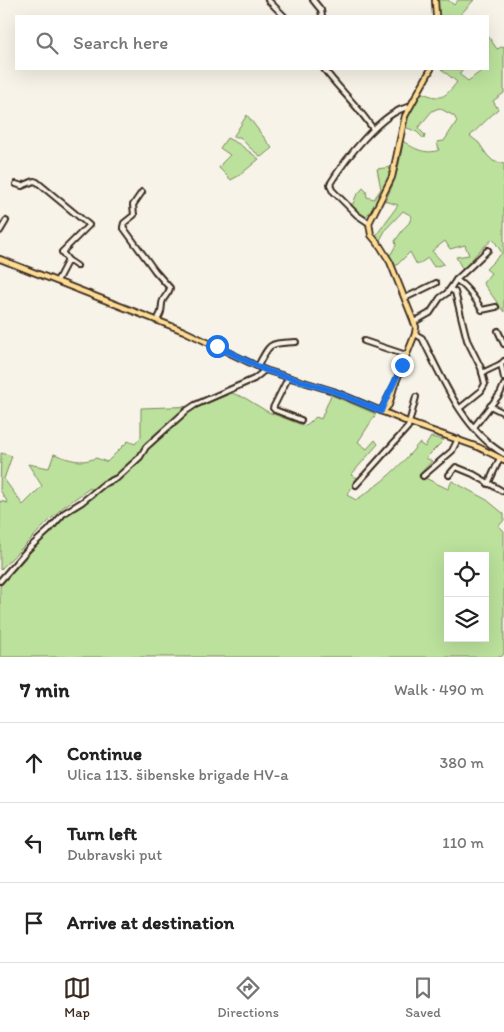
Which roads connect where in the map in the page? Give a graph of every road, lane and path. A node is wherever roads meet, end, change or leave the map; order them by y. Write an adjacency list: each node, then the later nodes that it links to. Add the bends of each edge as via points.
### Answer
1 (268, 0): 4 (street)
2 (313, 0): 5 (street)
3 (435, 0): 6 (main road)
4 (283, 15)
5 (322, 15)
6 (436, 15)
7 (325, 70): 10 (street)
8 (430, 70): 9 (main road)
9 (409, 107): 10 (street, via 389,115); 14 (main road, via 392,177)
10 (373, 129): 14 (street, via 330,184 357,215)
11 (16, 184): 18 (street, via 22,186 37,182 89,224 62,252)
12 (142, 192): 26 (street, via 133,205 134,215 123,227 170,288 162,301 162,312)
13 (6, 221): 15 (street)
14 (369, 223): 24 (main road, via 371,235 390,262)
15 (0, 231)
16 (488, 250): 20 (street)
17 (0, 259): 21 (main road)
18 (68, 260): 19 (street); 21 (street)
19 (77, 266)
20 (456, 280): 23 (street); 25 (street, via 482,310)
21 (57, 281): 26 (main road)
22 (436, 283): 24 (street)
23 (450, 289): 27 (street, via 430,313); 37 (street, via 457,297 467,340)
24 (405, 298): 27 (main road)
25 (496, 307)
26 (157, 320): 35 (main road)
27 (414, 322): 29 (main road)
28 (498, 331): 32 (street)
29 (415, 334): 33 (main road); 45 (street, via 422,338)
30 (364, 341): 33 (street)
31 (296, 342): 35 (street, via 271,345)
32 (504, 344)
33 (406, 355): 41 (main road)
34 (502, 363): 37 (street); 39 (street)
35 (258, 366): 36 (main road)
36 (265, 370): 38 (main road); 59 (street, via 254,379 186,411 117,478 64,513)
37 (482, 373): 45 (street, via 484,388)
38 (288, 378): 46 (main road, via 333,391); 49 (street, via 273,408)
39 (504, 378)
40 (504, 384): 44 (street)
41 (394, 387): 43 (main road); 46 (main road)
42 (416, 397): 50 (street)
43 (389, 405): 46 (main road); 48 (main road)
44 (490, 406): 47 (street); 51 (street)
45 (460, 408): 51 (street)
46 (382, 411): 48 (main road)
47 (504, 413)
48 (397, 418): 50 (main road)
49 (301, 420)
50 (410, 423): 52 (main road); 57 (street)
51 (474, 427): 53 (street)
52 (458, 439): 53 (main road); 55 (street, via 452,451)
53 (503, 458): 56 (street)
54 (448, 474): 56 (street, via 456,467)
55 (423, 476)
56 (488, 484): 58 (street)
57 (356, 486)
58 (502, 491)
59 (0, 581)

